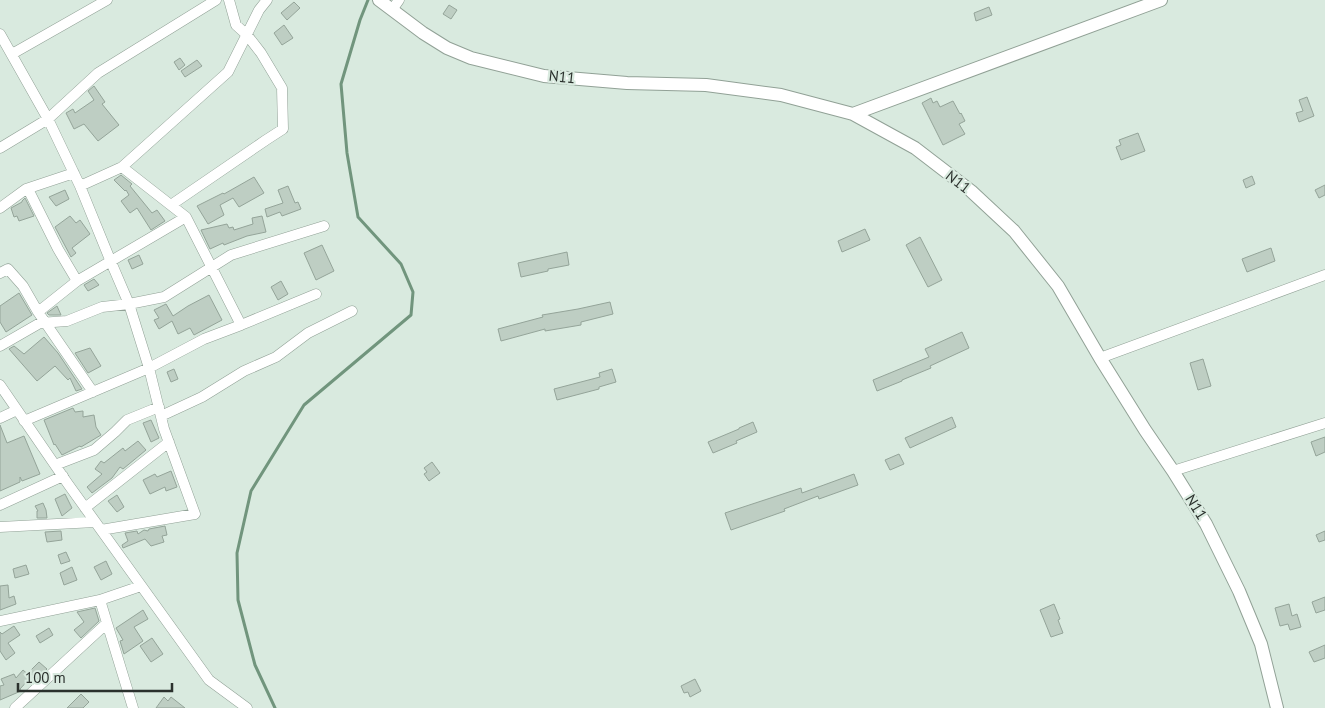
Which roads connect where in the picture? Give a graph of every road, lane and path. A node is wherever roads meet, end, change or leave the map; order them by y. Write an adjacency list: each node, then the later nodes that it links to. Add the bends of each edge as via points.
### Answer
1 (107, 0): 10 (street)
2 (216, 0): 12 (street, via 98,73)
3 (229, 0): 9 (street, via 236,25)
4 (267, 0): 9 (street)
5 (379, 0): 7 (main road, N11)
6 (1161, 0): 11 (main road)
7 (395, 5): 11 (main road, N11, via 423,33 447,48 471,58 544,76 781,94)
8 (0, 34): 10 (street)
9 (247, 35): 14 (street, via 228,72); 18 (street, via 282,88 283,129)
10 (12, 54): 12 (street)
11 (852, 114): 34 (main road, N11, via 915,148 971,191 1014,231 1058,286)
12 (48, 118): 13 (street); 15 (street)
13 (0, 148)
14 (122, 167): 16 (street); 18 (street)
15 (74, 173): 16 (street); 17 (street)
16 (80, 186): 22 (street)
17 (28, 188): 19 (street); 26 (street)
18 (171, 205): 20 (street)
19 (0, 208)
20 (186, 216): 22 (street); 23 (street)
21 (324, 226): 23 (street, via 232,255)
22 (111, 262): 26 (street); 28 (street)
23 (212, 267): 28 (street, via 164,297); 32 (street)
24 (0, 273): 30 (street, via 8,269)
25 (1325, 275): 34 (street)
26 (77, 281): 30 (street)
27 (316, 294): 32 (street)
28 (129, 304): 31 (street, via 102,307 67,321); 35 (street)
29 (352, 311): 39 (street, via 308,333 276,357 244,371 202,397)
30 (38, 312): 31 (street)
31 (46, 323): 33 (street); 37 (street)
32 (241, 325): 35 (street, via 204,339)
33 (0, 346)
34 (1100, 358): 45 (main road, N11)
35 (148, 368): 37 (street); 39 (street)
36 (0, 385): 38 (street)
37 (93, 392): 41 (street)
38 (17, 410): 40 (street); 41 (street)
39 (160, 411): 43 (street); 44 (street, via 127,420 94,450)
40 (0, 418)
41 (24, 420): 44 (street)
42 (1325, 423): 45 (street)
43 (169, 442): 48 (street); 49 (street, via 195,514)
44 (55, 465): 46 (street)
45 (1173, 470): 58 (main road, N11, via 1206,524 1239,591 1261,644)
46 (63, 476): 47 (street); 48 (street)
47 (0, 505)
48 (85, 508): 49 (street)
49 (98, 526): 50 (street); 51 (street)
50 (0, 527)
51 (141, 586): 52 (street); 57 (street, via 210,680)
52 (100, 600): 53 (street); 54 (street)
53 (0, 621)
54 (107, 623): 55 (street); 56 (street)
55 (15, 708)
56 (133, 708)
57 (247, 708)
58 (1277, 708)

